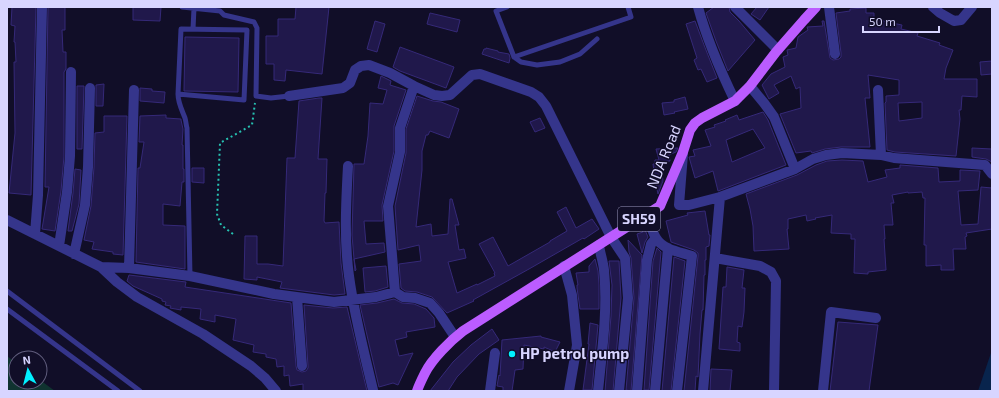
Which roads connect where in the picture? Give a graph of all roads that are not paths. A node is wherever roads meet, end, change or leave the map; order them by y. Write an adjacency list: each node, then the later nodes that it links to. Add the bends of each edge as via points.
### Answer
1 (42, 7): 35 (street)
2 (182, 7): 11 (lane)
3 (507, 7): 17 (lane, via 496,10)
4 (628, 7): 17 (lane, via 631,17)
5 (698, 7): 26 (street, via 721,73)
6 (735, 7): 15 (street)
7 (816, 7): 15 (main road, NDA Road / SH59)
8 (829, 7): 16 (street)
9 (933, 7): 10 (street, via 954,21 961,20)
10 (972, 7)
11 (194, 8): 12 (lane); 13 (lane)
12 (220, 9): 25 (lane, via 224,15 254,22 257,28 256,96)
13 (193, 29): 24 (lane, via 181,28); 24 (lane, via 247,30 244,100)
14 (597, 39): 17 (lane, via 580,54 560,62 537,65 521,62)
15 (778, 50): 20 (main road, NDA Road / SH59)
16 (835, 54)
17 (514, 56)
18 (71, 72): 39 (street, via 70,156)
19 (414, 86): 25 (street, via 369,65 355,70 350,83 343,88); 36 (street, via 434,95 450,95 472,75 480,74 539,97 546,106); 48 (street, via 400,128 400,152 388,206)
20 (750, 86): 26 (main road, NDA Road / SH59); 30 (street, via 774,117)
21 (90, 88): 41 (street, via 85,205)
22 (134, 90): 45 (street)
23 (878, 90): 28 (street)
24 (178, 94): 46 (lane, via 187,128)
25 (289, 96)
26 (735, 101): 27 (main road, NDA Road / SH59, via 695,122)
27 (683, 152): 32 (street, via 679,206); 33 (main road, NDA Road / SH59, via 660,206)
28 (881, 155): 30 (street, via 826,155); 31 (street, via 985,165)
29 (348, 166): 50 (street, via 346,245)
30 (795, 168): 32 (street)
31 (992, 174)
32 (720, 197): 42 (street)
33 (647, 215): 36 (main road, NDA Road / SH59); 37 (street)
34 (7, 220): 35 (street)
35 (36, 234): 39 (street)
36 (611, 237): 38 (main road, NDA Road / SH59); 64 (street, via 625,258 628,298)
37 (656, 238): 40 (street); 65 (street, via 651,244 647,260)
38 (599, 245): 43 (main road, NDA Road / SH59); 63 (street, via 606,297)
39 (59, 246): 41 (street)
40 (668, 248): 66 (street); 67 (street, via 692,256)
41 (74, 254): 44 (street)
42 (715, 258): 68 (street); 69 (street, via 760,266 771,272 776,281)
43 (564, 266): 53 (main road, NDA Road / SH59); 62 (street, via 572,295 577,345)
44 (101, 267): 45 (street); 59 (street, via 137,297 203,334 251,366)
45 (129, 268): 46 (street)
46 (190, 276): 49 (street)
47 (7, 291): 58 (lane)
48 (395, 292): 50 (street); 53 (street, via 430,303 440,313)
49 (297, 297): 50 (street, via 334,302); 55 (street)
50 (353, 300): 56 (street)
51 (7, 309): 57 (lane)
52 (876, 318): 70 (street, via 831,312)
53 (455, 337): 60 (main road, NDA Road / SH59, via 425,372)
54 (495, 353): 61 (street)
55 (302, 366)
56 (373, 390)
57 (118, 391)
58 (140, 391)
59 (276, 391)
60 (417, 391)
61 (490, 391)
62 (569, 391)
63 (598, 391)
64 (619, 391)
65 (637, 391)
66 (655, 391)
67 (678, 391)
68 (703, 391)
69 (774, 391)
70 (823, 391)

